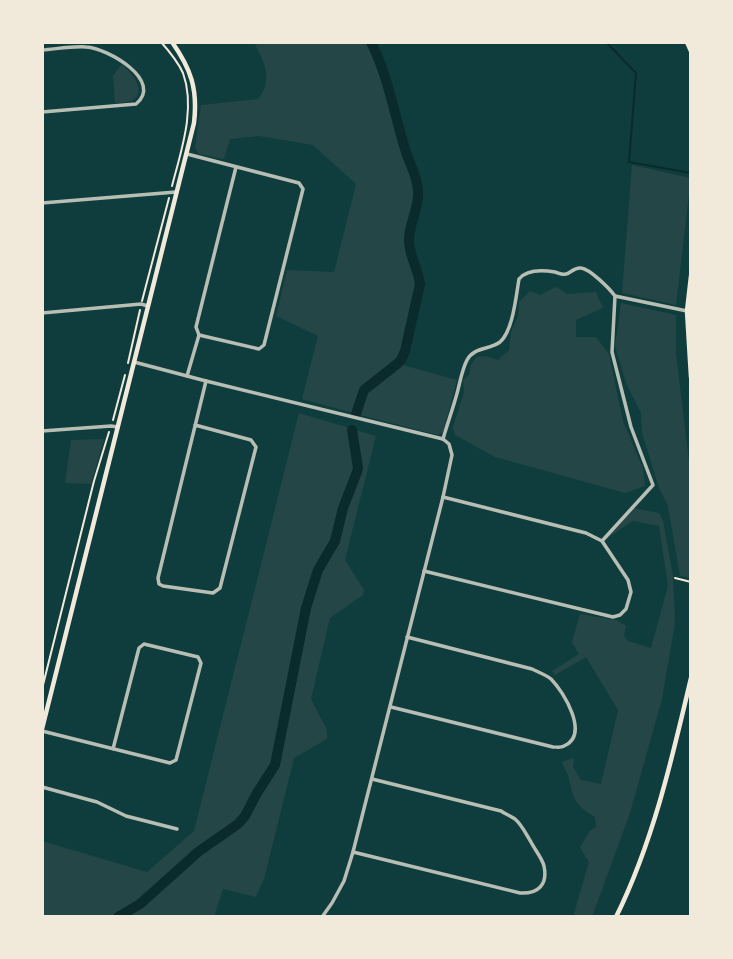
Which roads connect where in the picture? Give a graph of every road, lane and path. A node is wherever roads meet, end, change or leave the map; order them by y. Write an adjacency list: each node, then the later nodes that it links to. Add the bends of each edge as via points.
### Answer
1 (161, 42): 10 (path, via 183,73 187,99 187,121)
2 (172, 42): 7 (main road, via 194,84 195,111)
3 (687, 42): 5 (main road)
4 (42, 50): 6 (street, via 103,50 131,68 144,92 136,104)
5 (691, 51)
6 (42, 112)
7 (187, 154): 8 (street); 9 (main road)
8 (236, 167): 17 (street, via 197,327); 17 (street, via 299,183 303,189 264,345 259,349)
9 (178, 192): 10 (street); 14 (main road)
10 (170, 193): 11 (street); 14 (path)
11 (42, 203)
12 (691, 276): 15 (main road)
13 (615, 296): 15 (street); 26 (street, via 580,268 564,275 544,271 522,275 505,335 468,358); 28 (street, via 611,352 631,428 653,485)
14 (145, 305): 16 (street); 18 (main road); 23 (path)
15 (687, 312): 20 (main road)
16 (42, 313)
17 (199, 335): 19 (street)
18 (134, 362): 19 (street); 24 (main road)
19 (187, 376): 21 (street)
20 (691, 377)
21 (206, 382): 22 (street); 26 (street)
22 (195, 425): 22 (street, via 158,578 163,586 213,593 220,588 256,447 251,440)
23 (111, 426): 24 (street); 25 (street); 34 (path)
24 (118, 427): 36 (main road)
25 (42, 431)
26 (443, 439): 27 (street, via 452,455)
27 (443, 498): 28 (street, via 586,533); 29 (street)
28 (602, 541): 29 (street, via 631,592 626,609 613,617)
29 (424, 571): 32 (street)
30 (675, 578): 31 (path)
31 (691, 582)
32 (407, 637): 35 (street); 35 (street, via 532,669 550,678 576,727 573,739 553,747)
33 (691, 678): 43 (main road, via 657,808)
34 (42, 689)
35 (390, 707): 38 (street)
36 (42, 730): 37 (street)
37 (113, 749): 37 (street, via 170,763 176,760 201,663 198,657 144,644 139,648)
38 (372, 779): 41 (street); 41 (street, via 501,811 523,828 544,864 545,876 536,892 520,893)
39 (42, 787): 40 (street)
40 (177, 829)
41 (353, 852): 42 (street, via 344,881)
42 (322, 917)
43 (616, 917)

